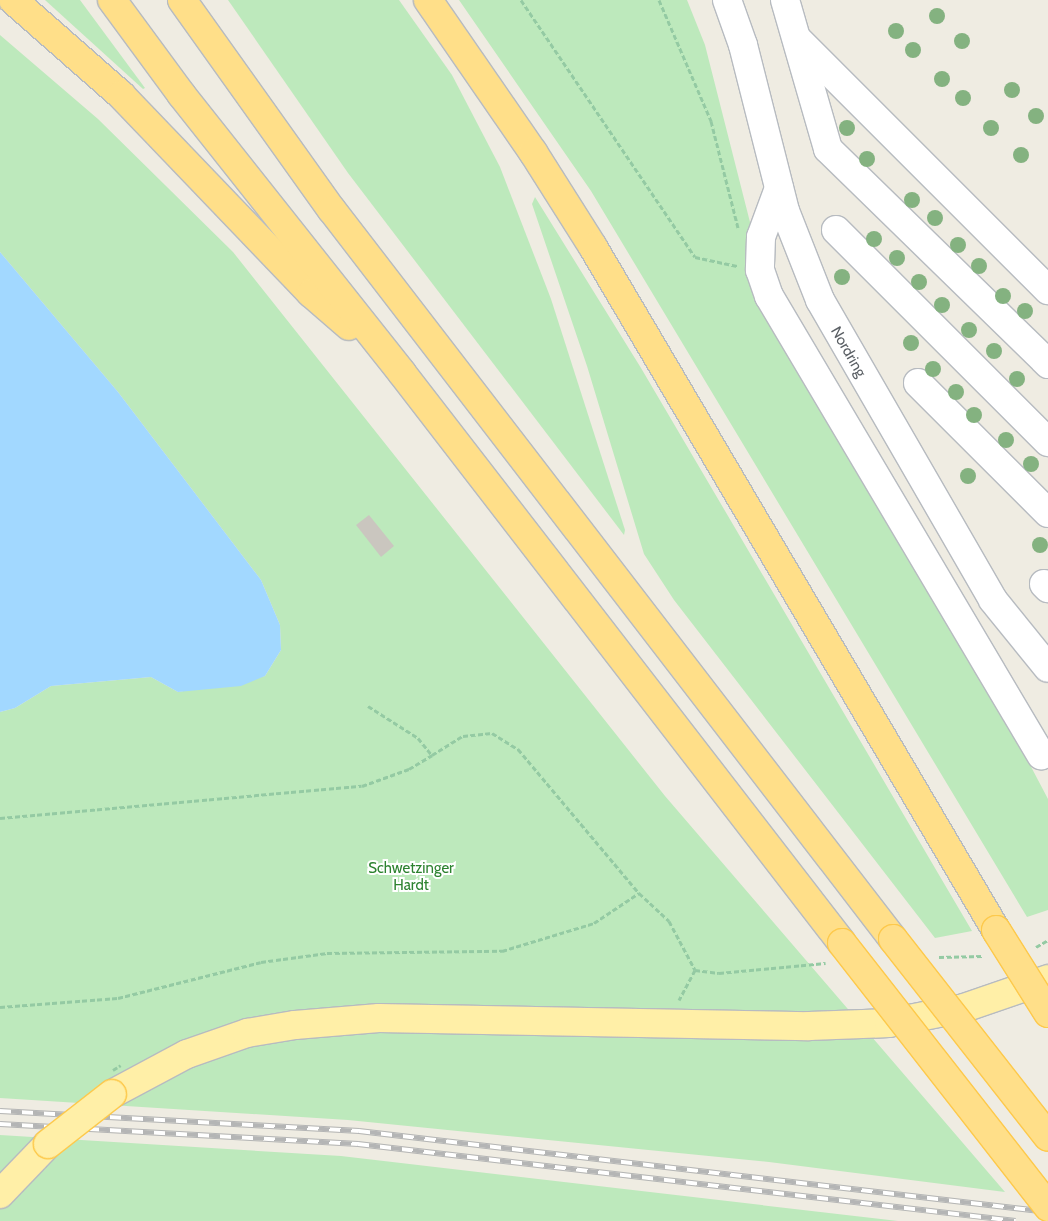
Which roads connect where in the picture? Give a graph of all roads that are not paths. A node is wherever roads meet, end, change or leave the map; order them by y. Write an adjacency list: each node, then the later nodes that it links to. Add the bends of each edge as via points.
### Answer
1 (12, 0): 12 (highway, via 121,95 311,293)
2 (112, 0): 12 (highway, via 181,94)
3 (182, 0): 20 (highway, bridge, via 332,210)
4 (428, 0): 19 (highway, bridge, via 533,152 593,247)
5 (727, 0): 8 (street, Nordring, via 743,45)
6 (786, 0): 7 (street)
7 (796, 38): 10 (street); 11 (street, via 828,149)
8 (779, 188): 16 (street, Nordring, via 804,265 832,325 993,600); 17 (street, via 761,237 760,270 781,317)
9 (836, 230): 14 (street)
10 (1048, 290)
11 (1048, 364)
12 (402, 373): 22 (highway, bridge)
13 (918, 383): 15 (street)
14 (1048, 442)
15 (1048, 513)
16 (1048, 668)
17 (1041, 755)
18 (1048, 979): 21 (main road, bridge, via 964,1008 889,1023 809,1026 379,1018 295,1024 247,1033 187,1054 112,1094 48,1144)
19 (1048, 1013)
20 (1048, 1137)
21 (0, 1194)
22 (1048, 1207)

